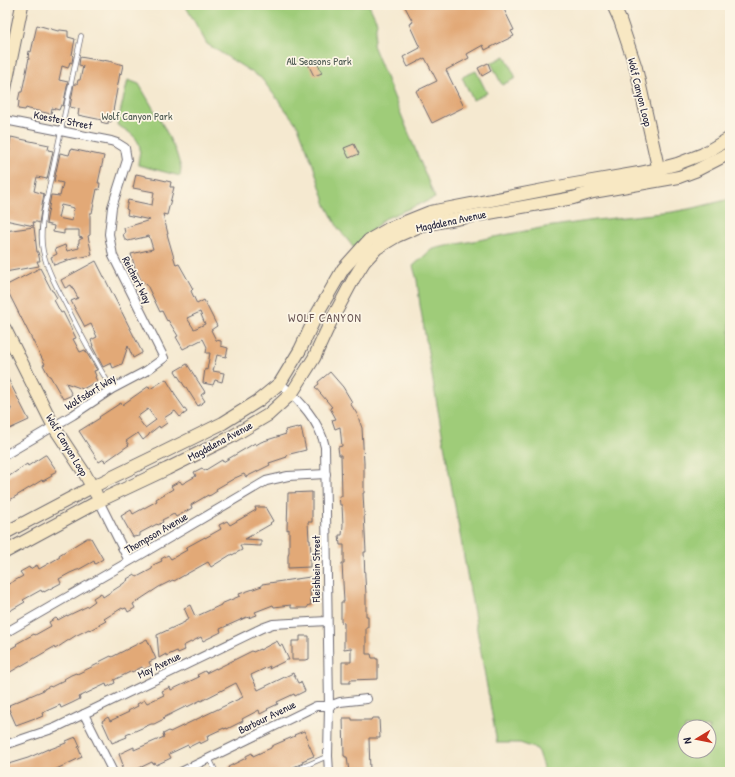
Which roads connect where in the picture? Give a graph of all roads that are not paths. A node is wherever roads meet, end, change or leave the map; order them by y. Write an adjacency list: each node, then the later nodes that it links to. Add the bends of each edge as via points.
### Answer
1 (22, 5): 4 (street)
2 (613, 5): 10 (street, Wolf Canyon Loop, via 636,68)
3 (81, 36): 6 (lane)
4 (5, 89)
5 (5, 120): 6 (street, Koester Street)
6 (61, 130): 8 (street, Koester Street); 14 (lane, via 44,211 41,235 43,250 56,284 94,360)
7 (730, 138): 10 (street, Magdalena Avenue)
8 (117, 143): 12 (street, Reichert Way, via 125,148 127,160 112,207 109,234 112,256)
9 (730, 153): 10 (street, Magdalena Avenue, via 679,177)
10 (660, 175): 13 (street, Magdalena Avenue, via 639,173 530,192 430,212 390,228 370,240 343,269); 15 (street, Magdalena Avenue, via 573,198 433,222 397,236 377,248 364,262 314,358)
11 (5, 329): 16 (street, Wolf Canyon Loop)
12 (164, 358): 14 (street, Wolfsdorf Way)
13 (280, 382): 15 (street, Fleishbein Street); 19 (street, Magdalena Avenue, via 258,401 223,422)
14 (112, 389): 16 (street, Wolfsdorf Way)
15 (292, 393): 18 (street, Fleishbein Street, via 313,418 323,437); 20 (street, Magdalena Avenue, via 268,415 231,437)
16 (54, 427): 17 (street, Wolfsdorf Way); 19 (street, Wolf Canyon Loop)
17 (5, 455)
18 (326, 474): 23 (street, Thompson Avenue, via 288,476 266,481); 24 (street, Fleishbein Street)
19 (92, 487): 20 (street, Wolf Canyon Loop); 21 (street, Magdalena Avenue)
20 (99, 501): 22 (street, Magdalena Avenue); 23 (street, Wolf Canyon Loop)
21 (5, 533)
22 (5, 552)
23 (130, 561): 25 (street, Thompson Avenue)
24 (327, 621): 27 (street, Fleishbein Street); 28 (street, May Avenue, via 273,624 262,628)
25 (5, 633)
26 (367, 699): 27 (street, Barbour Avenue)
27 (329, 706): 30 (street, Fleishbein Street); 31 (street, Barbour Avenue, via 316,706)
28 (84, 714): 29 (street, May Avenue, via 55,728); 32 (street)
29 (5, 745)
30 (328, 756): 35 (lane); 36 (street, Fleishbein Street)
31 (210, 758): 33 (street, Barbour Avenue); 34 (lane)
32 (113, 772)
33 (181, 772)
34 (216, 772)
35 (291, 772)
36 (329, 772)

